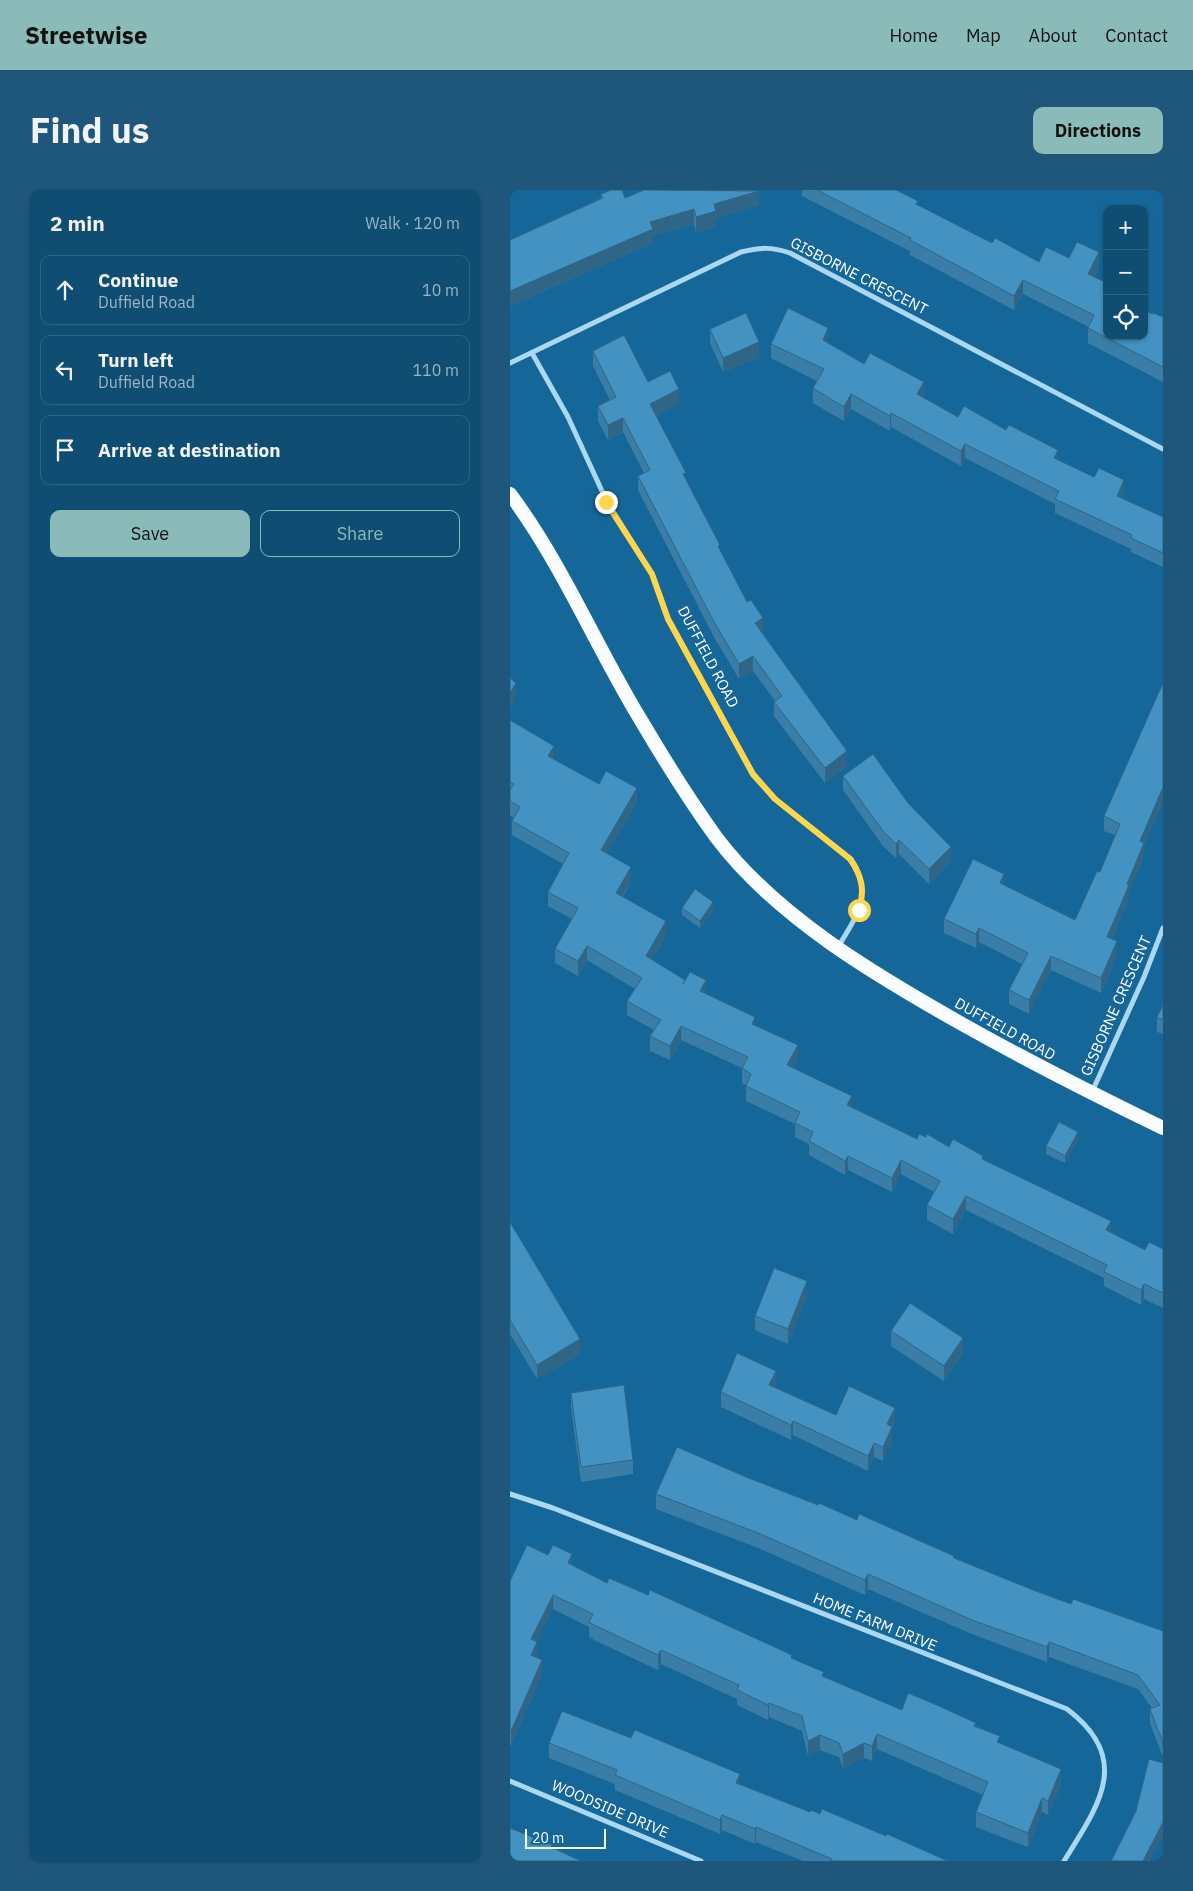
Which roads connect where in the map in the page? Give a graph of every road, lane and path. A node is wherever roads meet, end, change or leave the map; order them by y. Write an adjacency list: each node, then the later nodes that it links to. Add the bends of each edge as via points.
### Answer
1 (532, 353): 2 (street, GISBORNE CRESCENT); 3 (street, GISBORNE CRESCENT, via 741,252 773,248 790,253); 6 (street, DUFFIELD ROAD, via 568,417 606,502 652,574 668,619 753,774 775,799 850,859 859,872 863,897 852,925)
2 (510, 363)
3 (1163, 449)
4 (510, 494): 6 (highway, DUFFIELD ROAD, via 559,570 641,722 717,838 749,874 802,922)
5 (1163, 928): 7 (street, GISBORNE CRESCENT)
6 (838, 947): 7 (highway, DUFFIELD ROAD, via 894,986)
7 (1091, 1094): 8 (highway, DUFFIELD ROAD)
8 (1163, 1128)
9 (510, 1494): 12 (street, HOME FARM DRIVE, via 1066,1709 1086,1724 1099,1746 1106,1770 1101,1795 1090,1820)
10 (510, 1780): 11 (street, WOODSIDE DRIVE)
11 (701, 1861)
12 (1064, 1861)

